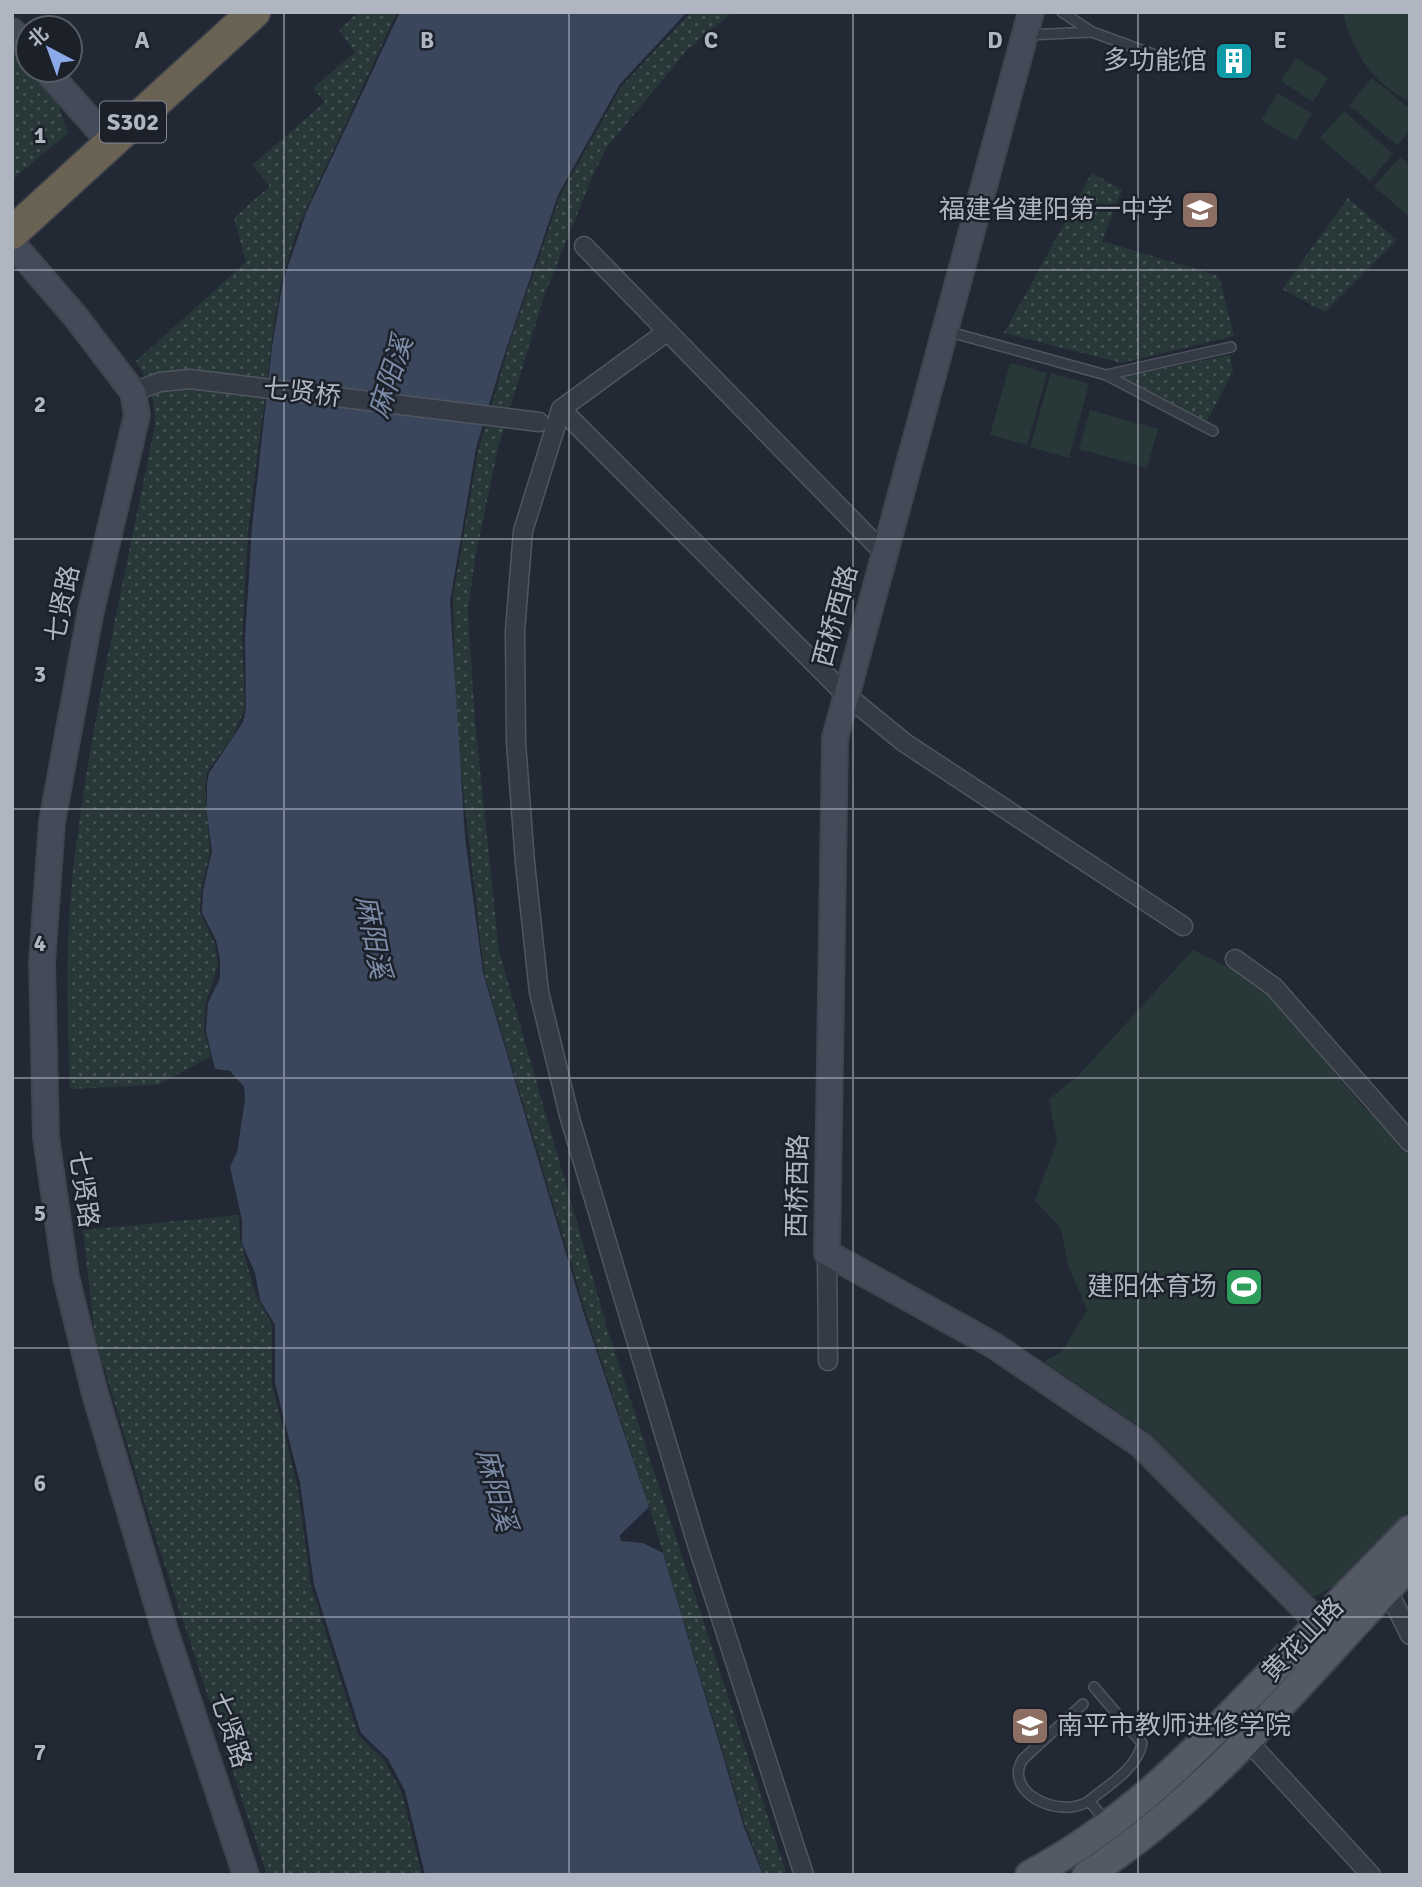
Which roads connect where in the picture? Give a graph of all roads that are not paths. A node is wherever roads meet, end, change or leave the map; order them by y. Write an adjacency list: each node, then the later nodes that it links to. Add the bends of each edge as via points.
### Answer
1 (226, 12): 8 (highway, S302)
2 (254, 12): 10 (highway, S302)
3 (1062, 12): 5 (lane)
4 (1028, 24): 5 (lane); 14 (main road, 西桥西路)
5 (1092, 32): 6 (lane)
6 (1177, 62)
7 (58, 84): 8 (main road)
8 (99, 130): 9 (highway, S302)
9 (12, 208)
10 (12, 233)
11 (12, 243): 17 (main road)
12 (584, 246): 13 (street)
13 (668, 331): 18 (street); 21 (street)
14 (945, 331): 16 (lane); 21 (main road, 西桥西路)
15 (1231, 347): 16 (lane)
16 (1107, 375): 20 (lane)
17 (133, 392): 19 (street, 七贤桥, via 160,382 190,379); 39 (main road, 七贤路, via 136,415 90,615 51,833 42,962 47,1150 66,1277 94,1390 165,1631)
18 (561, 409): 22 (street); 40 (street, via 523,531 515,631 516,742 539,992 610,1260)
19 (540, 422)
20 (1213, 430)
21 (884, 553): 22 (main road, 西桥西路)
22 (846, 695): 23 (street, via 905,743); 26 (main road, 西桥西路, via 835,738)
23 (1182, 926)
24 (1235, 959): 25 (street, via 1274,987)
25 (1410, 1142)
26 (827, 1253): 27 (street); 31 (main road, via 993,1345 1141,1445)
27 (828, 1362)
28 (1410, 1530): 31 (main road, 黄花山路)
29 (1410, 1565): 30 (main road, 黄花山路)
30 (1397, 1600): 32 (street); 35 (main road, 黄花山路)
31 (1319, 1623): 37 (main road, 黄花山路, via 1198,1749)
32 (1410, 1635)
33 (1094, 1687): 36 (lane, via 1142,1743 1130,1765)
34 (1083, 1704): 36 (lane, via 1023,1759 1018,1778 1052,1808)
35 (1247, 1740): 42 (main road, 黄花山路, via 1154,1827); 43 (street)
36 (1089, 1801): 37 (lane)
37 (1110, 1826): 38 (main road, 黄花山路)
38 (1063, 1867): 41 (main road, 黄花山路)
39 (246, 1875)
40 (804, 1875)
41 (1030, 1875)
42 (1087, 1875)
43 (1371, 1875)

